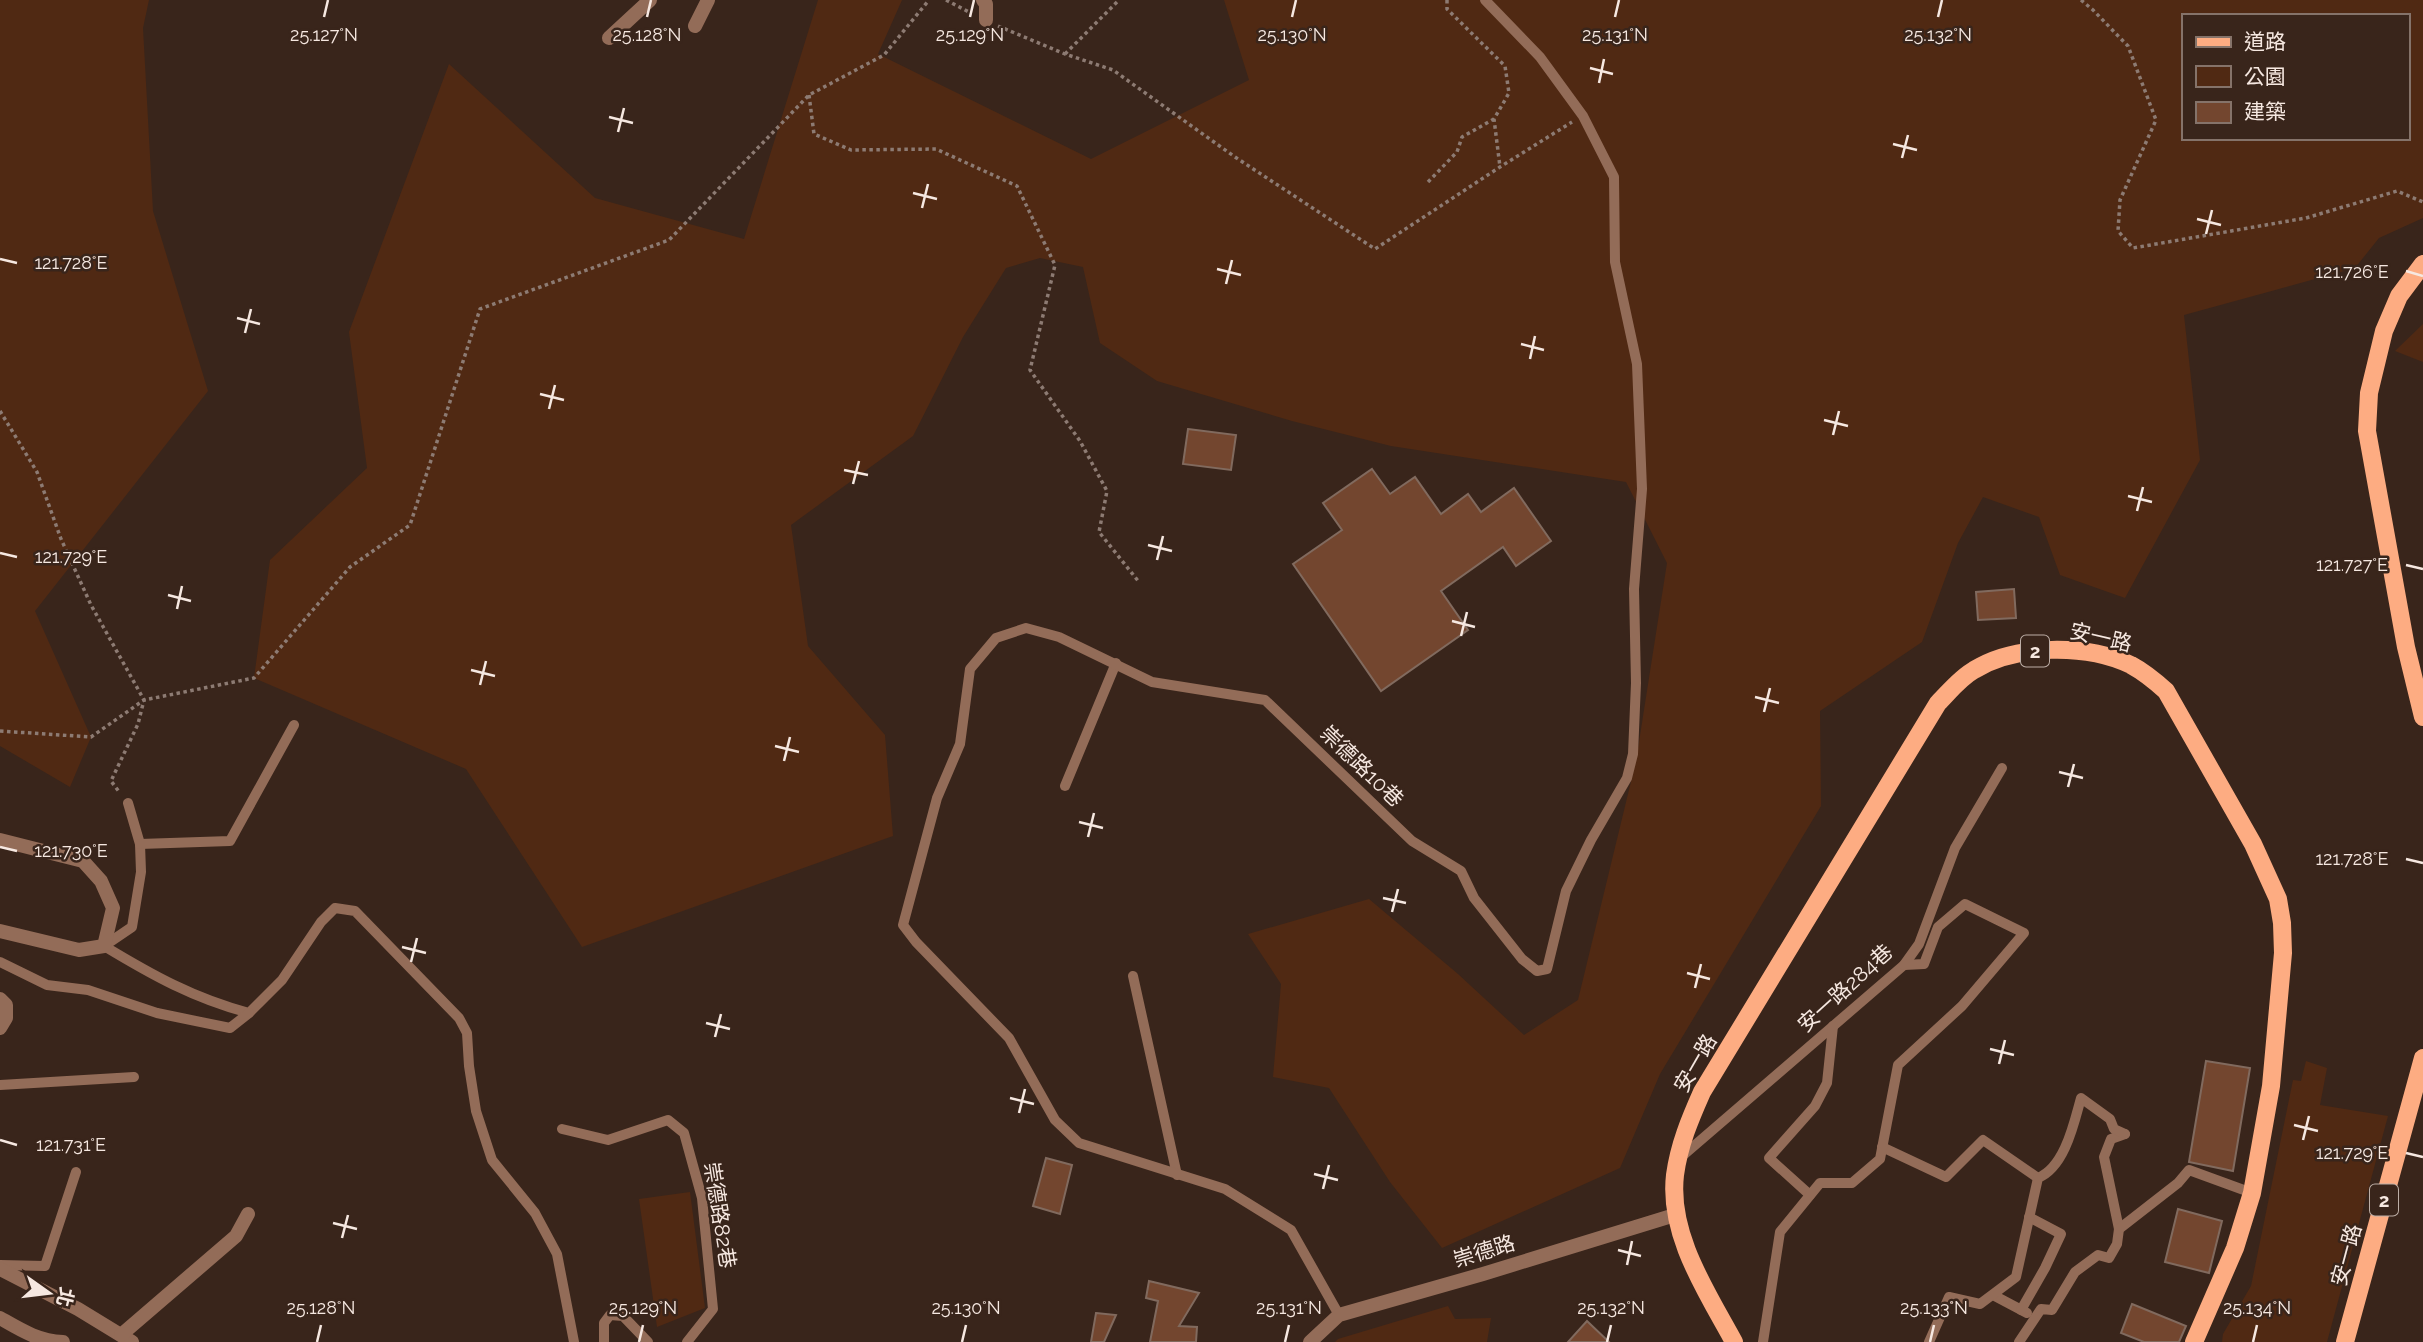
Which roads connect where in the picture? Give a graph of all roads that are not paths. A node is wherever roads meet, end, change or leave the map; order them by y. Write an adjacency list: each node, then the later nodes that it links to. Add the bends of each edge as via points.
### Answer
1 (650, 0): 7 (street)
2 (708, 0): 6 (street)
3 (983, 0): 5 (street)
4 (1485, 0): 9 (lane, 崇德路10巷, via 1539,57 1583,116 1614,177 1615,262 1637,364 1642,489 1634,589 1633,754 1627,778 1566,891 1547,969 1537,971 1522,959 1474,898 1461,871 1412,841 1265,700 1153,682)
5 (986, 20)
6 (695, 26)
7 (609, 38)
8 (2423, 264): 10 (main road, via 2399,296 2384,331 2369,393 2367,430)
9 (1116, 663): 13 (lane); 33 (lane, 崇德路10巷, via 1059,637 1026,628 996,638 970,669 960,744 937,798 903,925 1009,1038 1055,1119 1079,1143)
10 (2423, 717)
11 (294, 724): 16 (lane, via 230,841)
12 (2002, 768): 20 (lane, 安一路284巷, via 1955,848 1919,944)
13 (1065, 786)
14 (128, 803): 16 (lane)
15 (0, 840): 18 (street, via 82,861 101,881 113,908)
16 (140, 844): 18 (lane, via 141,872 132,927)
17 (0, 931): 18 (street, via 79,950)
18 (104, 946): 23 (lane, via 156,978)
19 (0, 962): 23 (lane, via 47,985 88,990 203,1023 230,1028)
20 (1903, 965): 24 (lane, 安一路284巷); 30 (lane, via 1924,964 1938,927 1965,904 2024,933 1962,1006 1898,1065)
21 (1133, 976): 33 (lane)
22 (0, 999): 25 (street, via 6,1005)
23 (248, 1013): 49 (lane, via 282,980 335,908 355,911 459,1018 467,1033 476,1111 492,1160 535,1213 557,1254)
24 (1833, 1026): 31 (lane, 安一路284巷); 36 (lane, via 1827,1083 1815,1106 1769,1158)
25 (0, 1028)
26 (2423, 1061): 59 (main road, 安一路 / 2)
27 (134, 1077): 28 (lane)
28 (0, 1085)
29 (562, 1129): 52 (lane, 崇德路82巷, via 608,1140 668,1120 684,1133 702,1198 713,1309)
30 (1882, 1147): 34 (lane, via 1945,1177 1983,1140); 36 (lane, via 1880,1159 1852,1183 1820,1183)
31 (1678, 1159): 35 (main road, 安一路 / 2, via 1702,1092 1938,703 1974,670 2018,654 2063,649 2129,664 2166,691 2253,844 2278,899 2283,953 2271,1086); 38 (main road, 安一路 / 2)
32 (76, 1172): 41 (lane, via 45,1266)
33 (1177, 1175): 44 (lane, 崇德路10巷, via 1225,1189 1291,1230)
34 (2038, 1178): 39 (lane); 40 (lane, via 2047,1174 2069,1141 2081,1098 2125,1134 2112,1139 2104,1157)
35 (2252, 1193): 40 (lane, via 2189,1170); 58 (main road, 安一路 / 2, via 2235,1248)
36 (1811, 1195): 55 (lane, via 1780,1232)
37 (248, 1214): 47 (street, via 236,1236)
38 (1678, 1214): 44 (street, 崇德路); 54 (main road, 安一路 / 2, via 1688,1252)
39 (2029, 1217): 42 (lane, via 2016,1277); 43 (lane, via 2061,1234)
40 (2119, 1229): 46 (lane, via 2109,1258 2098,1255 2075,1272 2052,1310 2041,1309)
41 (0, 1267): 47 (street)
42 (1993, 1295): 43 (lane); 56 (lane, via 1980,1304 1949,1297)
43 (2021, 1310): 46 (lane)
44 (1339, 1315): 53 (street, 崇德路)
45 (0, 1318): 48 (street, via 46,1342)
46 (2035, 1318): 57 (lane)
47 (127, 1338)
48 (63, 1342)
49 (574, 1342)
50 (604, 1342): 51 (lane, via 604,1323 611,1315 623,1316)
51 (648, 1342)
52 (687, 1342)
53 (1311, 1342)
54 (1734, 1342)
55 (1763, 1342)
56 (1929, 1342)
57 (2019, 1342)
58 (2194, 1342)
59 (2345, 1342)

